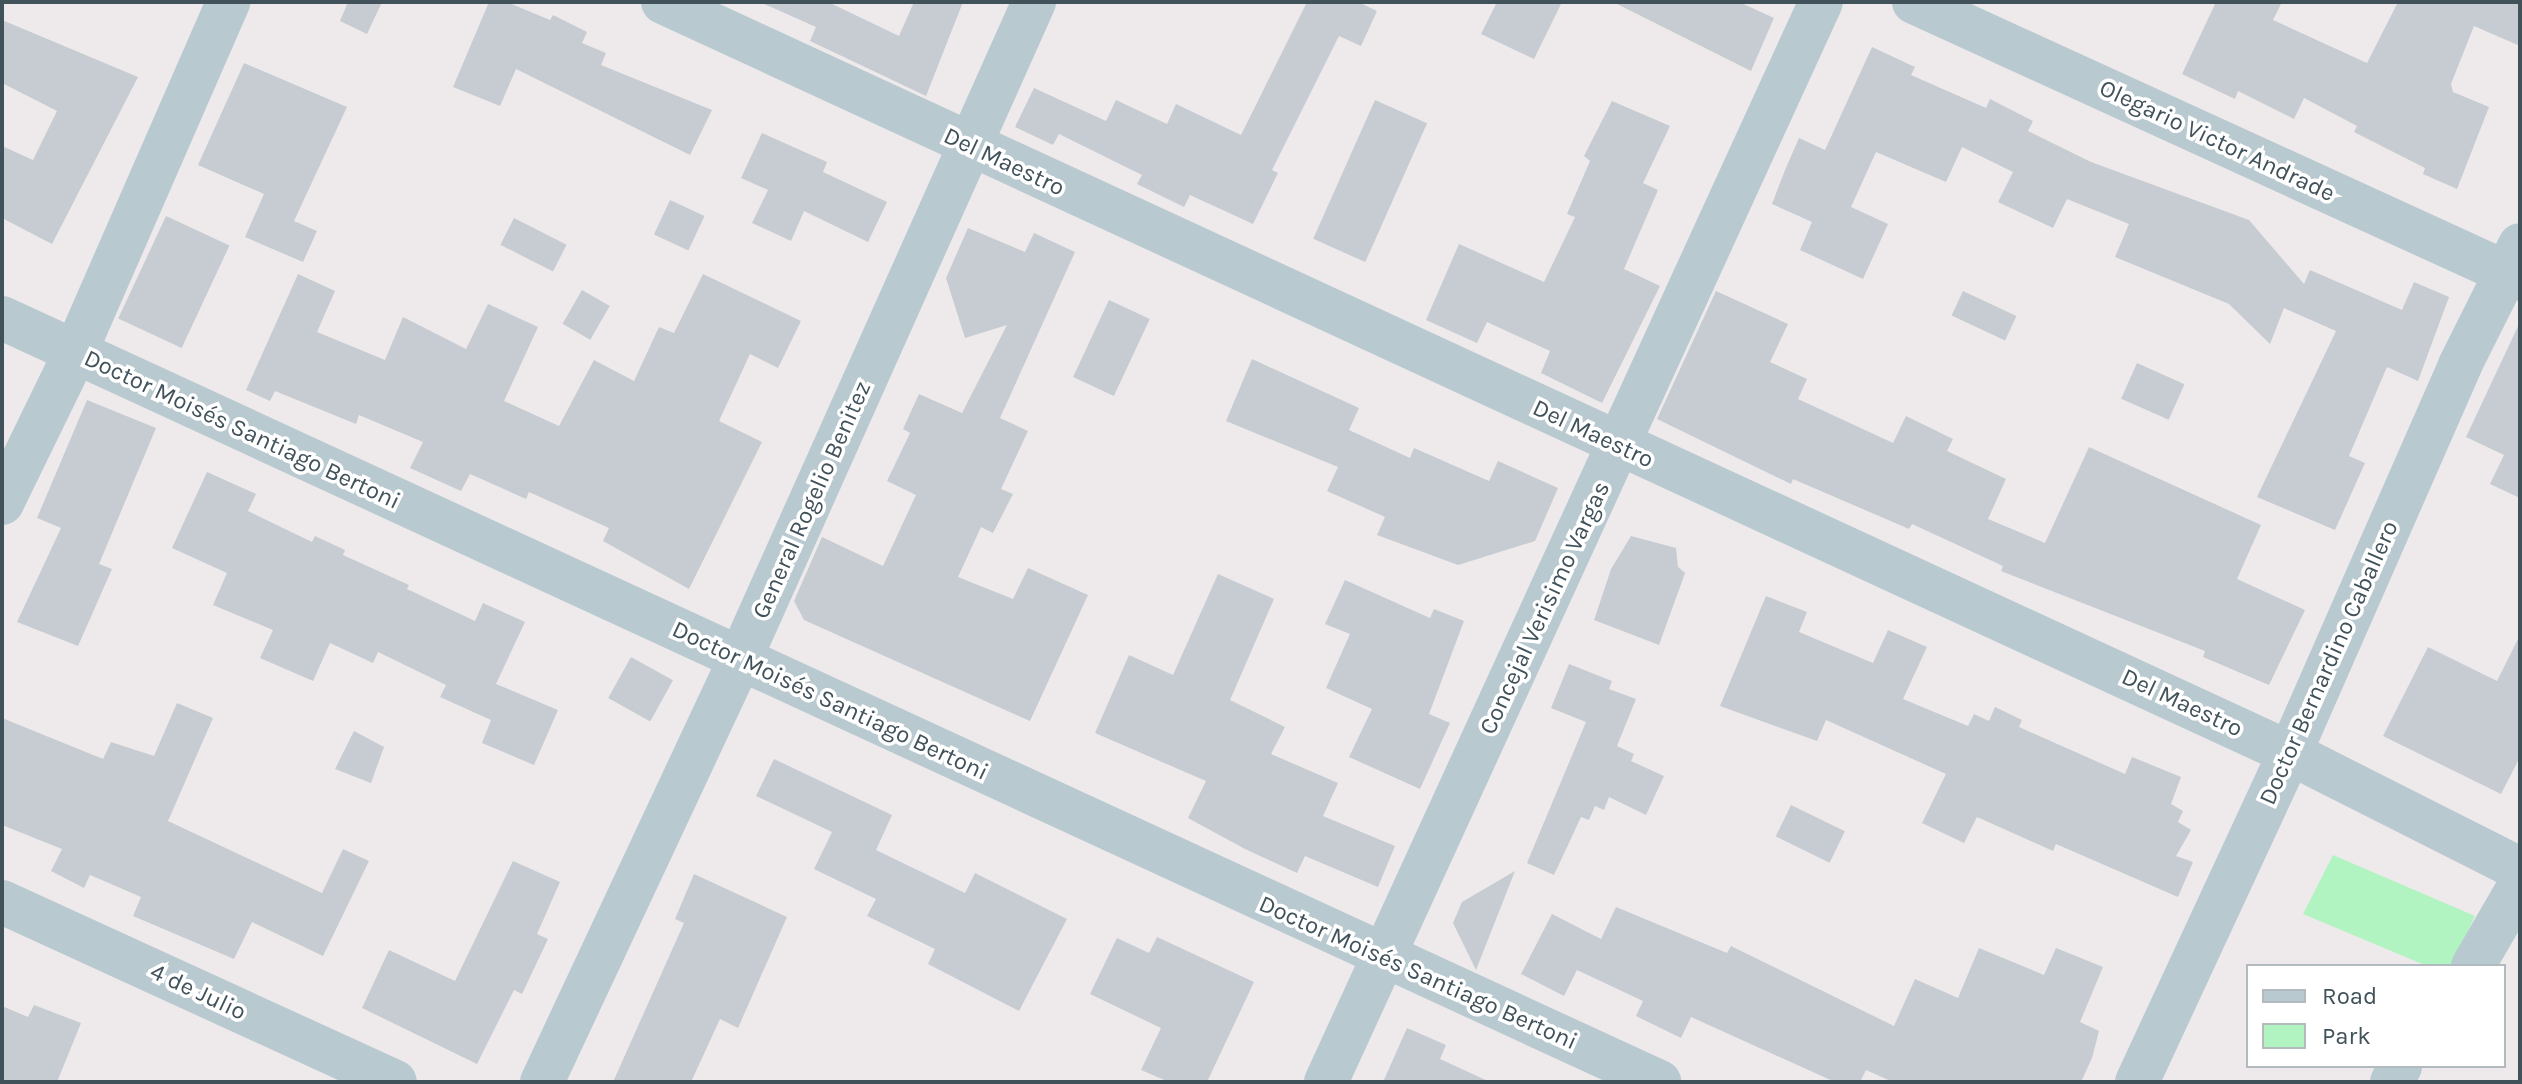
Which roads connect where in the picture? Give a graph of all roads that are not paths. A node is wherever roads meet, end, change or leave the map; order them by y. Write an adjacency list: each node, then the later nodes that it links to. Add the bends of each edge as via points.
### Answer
1 (228, 2): 9 (street)
2 (663, 2): 6 (street, Del Maestro)
3 (1034, 2): 6 (street, General Rogelio Benitez)
4 (1821, 2): 10 (street, Concejal Verisimo Vargas)
5 (1914, 2): 7 (street, Olegario Victor Andrade)
6 (972, 148): 10 (street, Del Maestro); 12 (street, General Rogelio Benitez)
7 (2515, 266): 13 (street, Doctor Bernardino Caballero, via 2460,365)
8 (2, 318): 9 (street, Doctor Moisés Santiago Bertoni)
9 (75, 353): 11 (street); 12 (street, Doctor Moisés Santiago Bertoni)
10 (1620, 446): 13 (street, Del Maestro); 17 (street, Concejal Verisimo Vargas)
11 (2, 503)
12 (740, 659): 17 (street, Doctor Moisés Santiago Bertoni); 20 (street, General Rogelio Benitez)
13 (2290, 753): 14 (street, Del Maestro); 23 (street, Doctor Bernardino Caballero)
14 (2520, 869)
15 (2520, 885): 18 (street)
16 (2, 902): 19 (street, 4 de Julio)
17 (1383, 958): 21 (street, Concejal Verisimo Vargas); 22 (street, Doctor Moisés Santiago Bertoni)
18 (2474, 964)
19 (395, 1082)
20 (542, 1082)
21 (1326, 1082)
22 (1659, 1082)
23 (2137, 1082)

